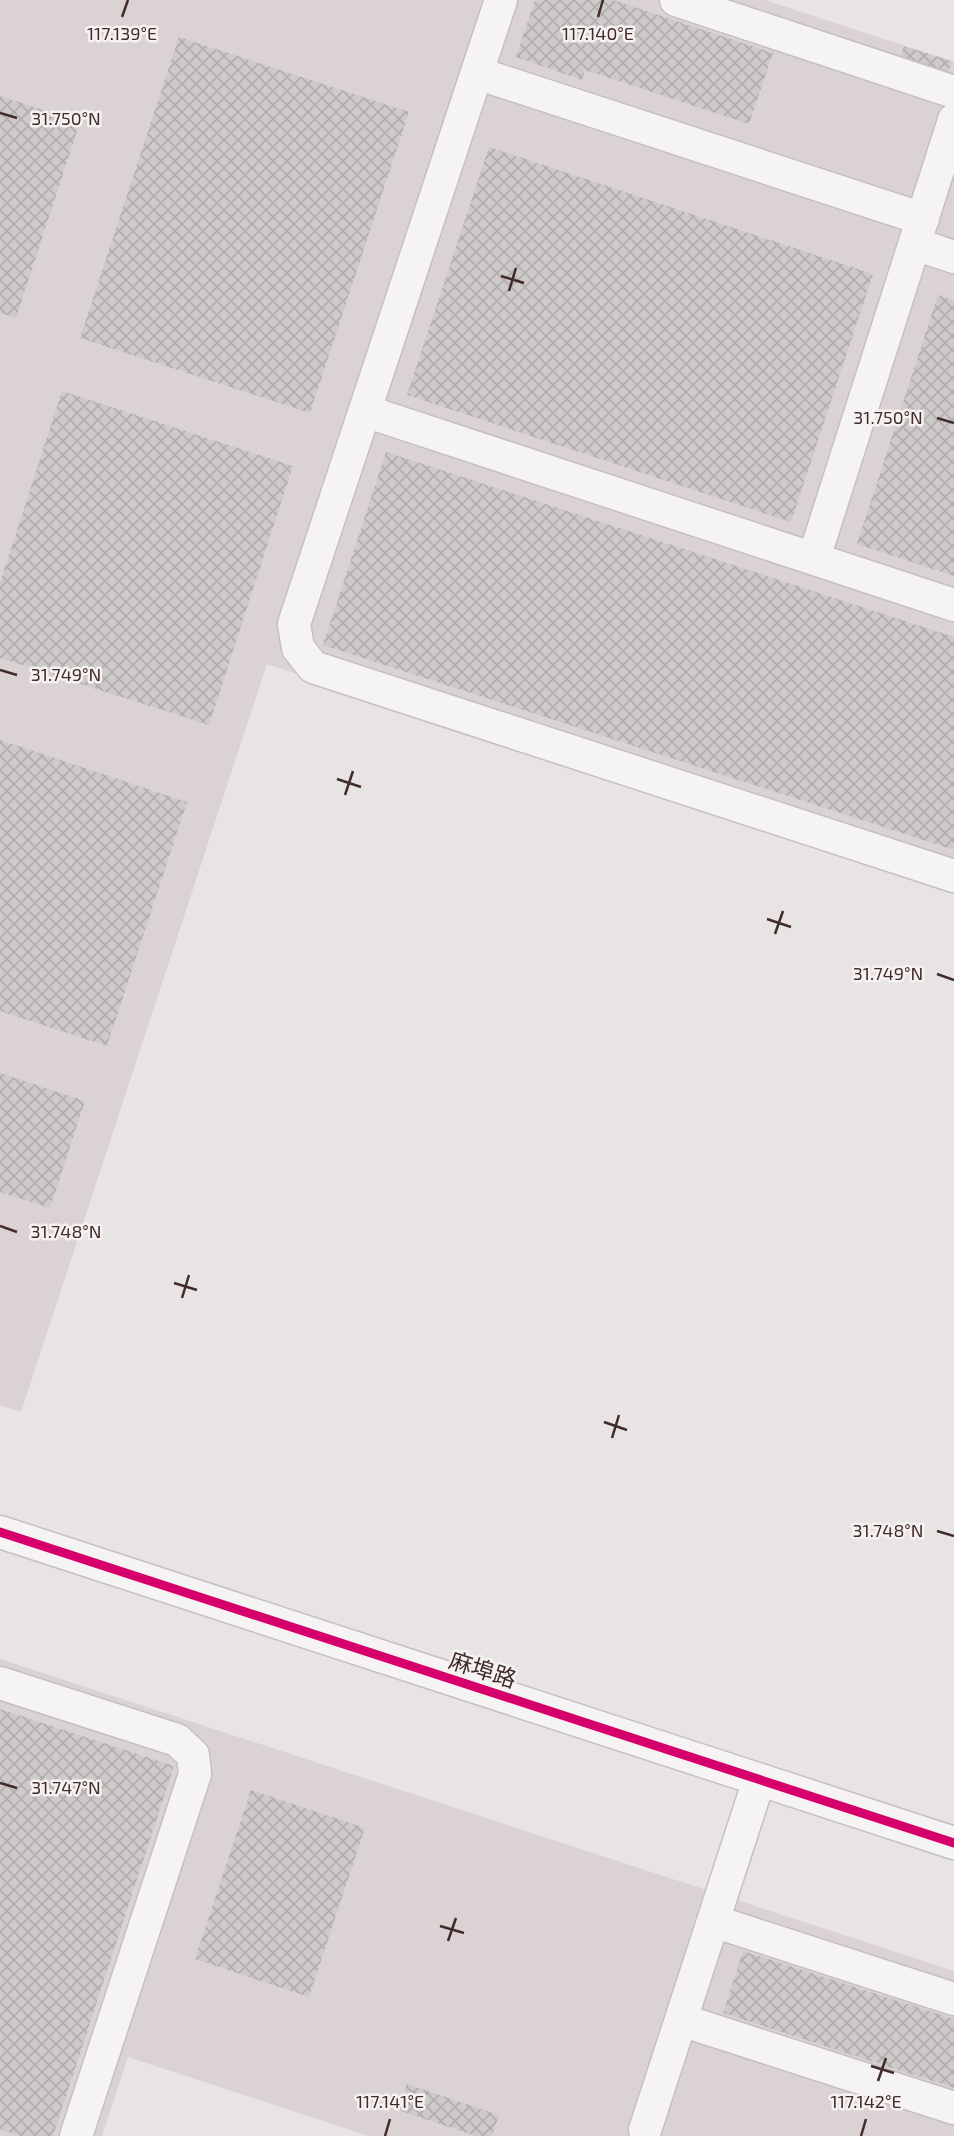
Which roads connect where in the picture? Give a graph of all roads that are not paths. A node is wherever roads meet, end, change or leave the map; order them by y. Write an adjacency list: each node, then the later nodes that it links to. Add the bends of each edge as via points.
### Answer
1 (501, 0): 3 (street)
2 (676, 0): 4 (street)
3 (477, 73): 6 (street); 8 (street)
4 (954, 92)
5 (954, 120): 6 (street)
6 (919, 231): 7 (street); 9 (street)
7 (954, 257)
8 (365, 411): 9 (street); 11 (street, via 294,624 298,648 313,667)
9 (814, 558): 10 (street)
10 (954, 605)
11 (954, 876)
12 (0, 1532): 14 (street, 麻埠路)
13 (0, 1683): 21 (street, via 177,1740 193,1755 195,1774)
14 (760, 1780): 15 (street, 麻埠路); 16 (street)
15 (954, 1843)
16 (713, 1921): 17 (street); 18 (street)
17 (954, 1999)
18 (681, 2020): 19 (street); 20 (street)
19 (954, 2108)
20 (645, 2130)
21 (76, 2136)

